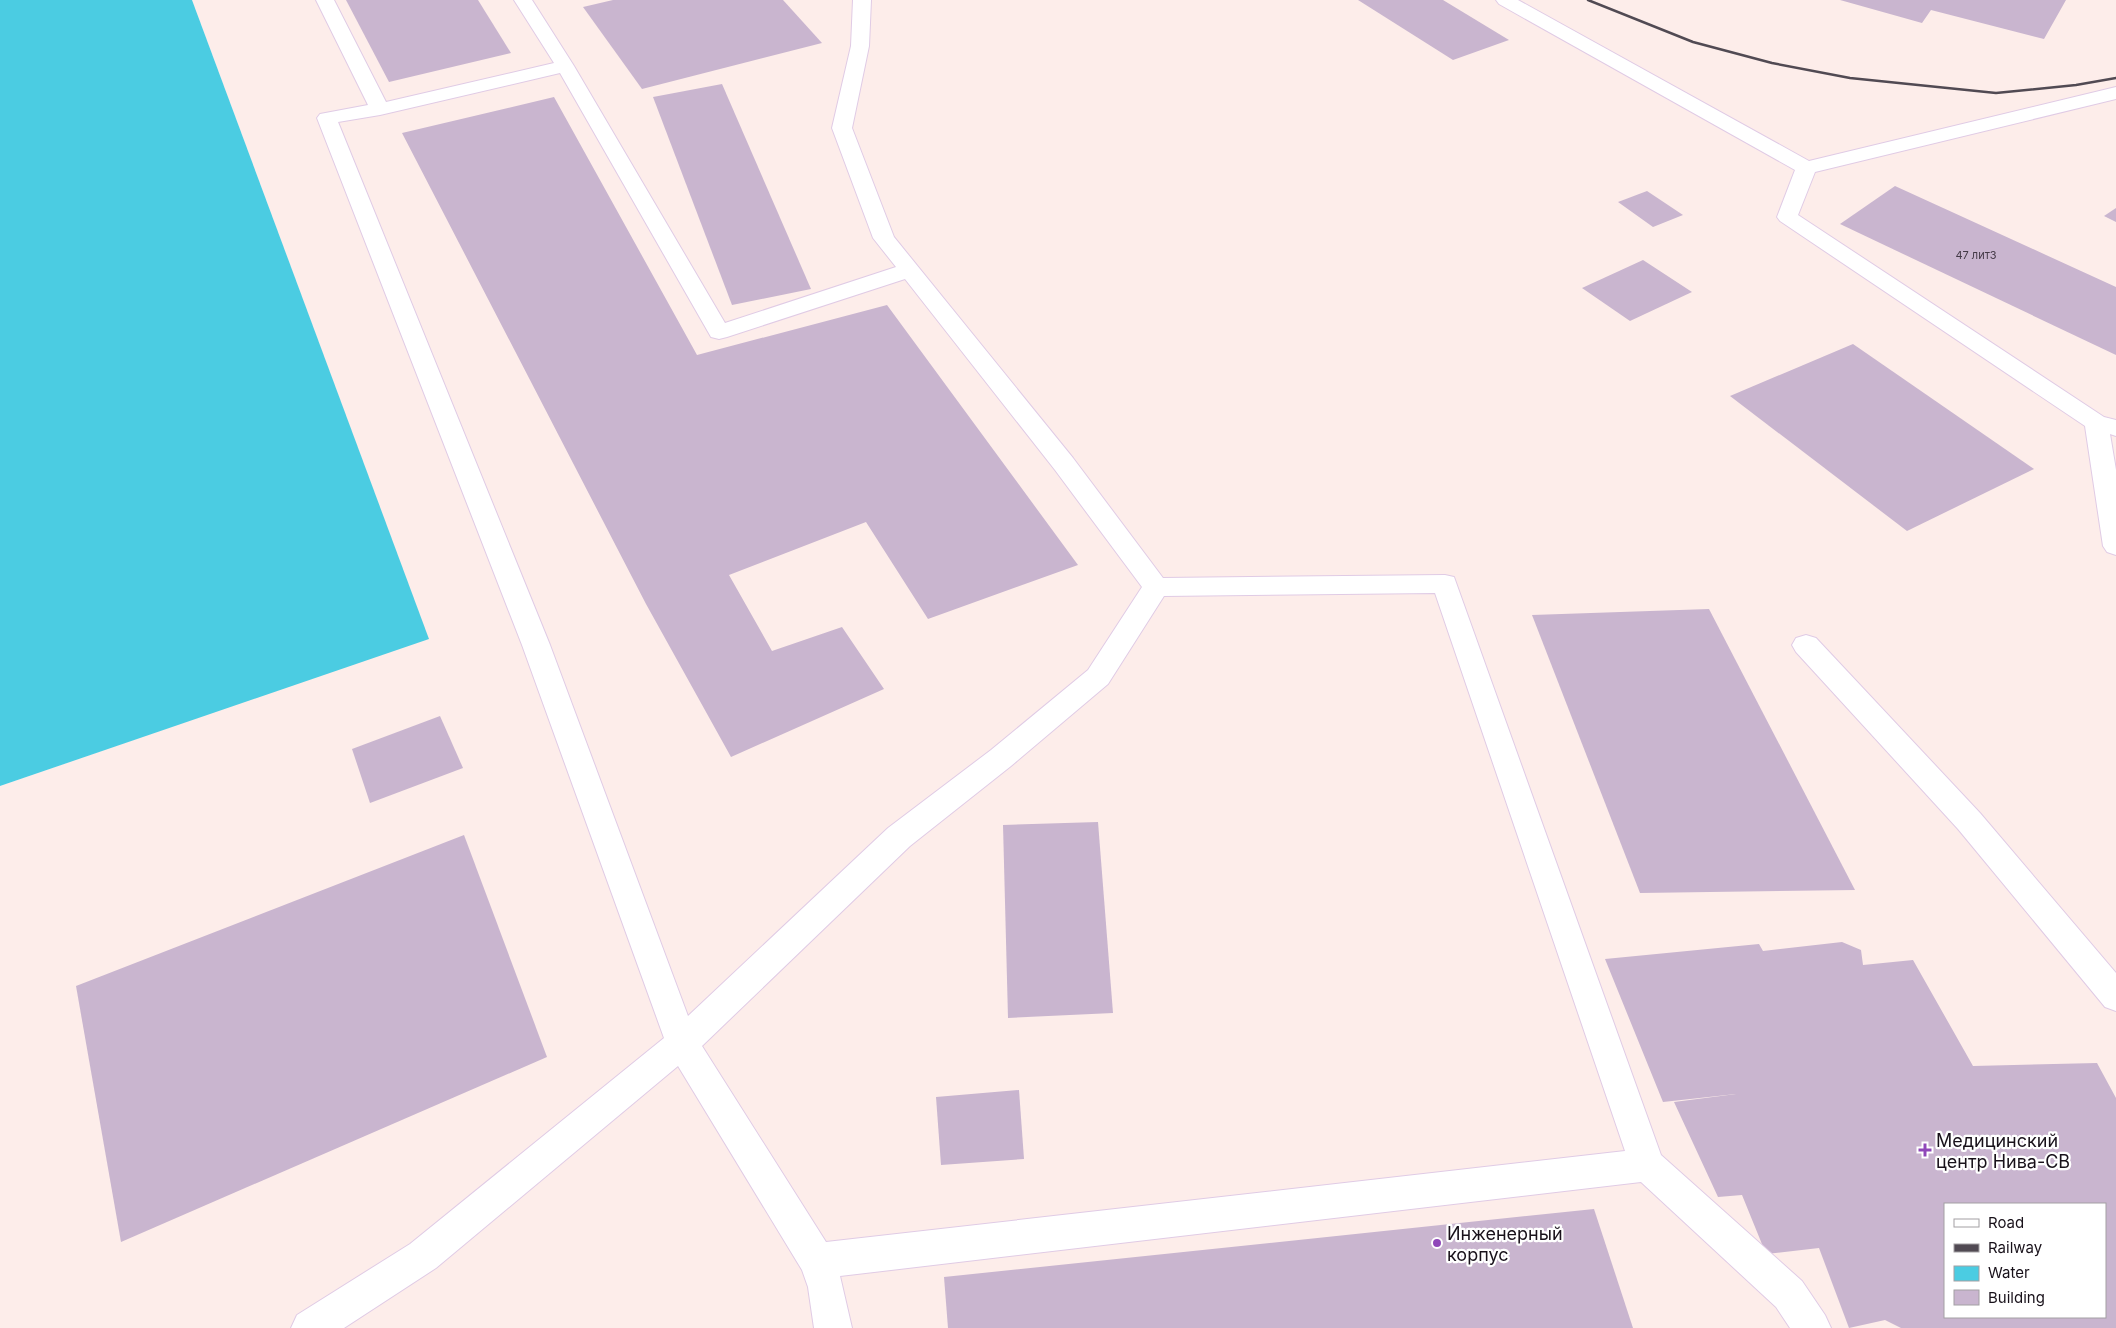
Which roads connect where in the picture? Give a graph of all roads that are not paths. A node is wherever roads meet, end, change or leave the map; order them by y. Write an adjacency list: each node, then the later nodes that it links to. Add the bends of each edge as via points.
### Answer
1 (325, 0): 7 (lane)
2 (523, 0): 5 (lane)
3 (862, 0): 9 (lane, via 860,46 842,128 884,238)
4 (1505, 0): 8 (lane)
5 (565, 66): 7 (lane); 9 (lane, via 719,332)
6 (2116, 93): 8 (lane)
7 (380, 109): 15 (lane, via 323,113 536,645)
8 (1806, 168): 10 (lane, via 1787,217)
9 (909, 270): 12 (lane, via 1064,464)
10 (2106, 425): 11 (lane)
11 (2116, 546)
12 (1156, 587): 15 (lane, via 1098,677 899,837); 16 (lane, via 1445,584)
13 (1806, 645): 14 (lane, via 1969,820)
14 (2116, 997)
15 (682, 1043): 17 (lane); 18 (lane, via 423,1256)
16 (1647, 1165): 17 (lane); 20 (lane, via 1789,1294)
17 (817, 1260): 19 (lane, via 826,1287)
18 (310, 1328)
19 (833, 1328)
20 (1812, 1328)

